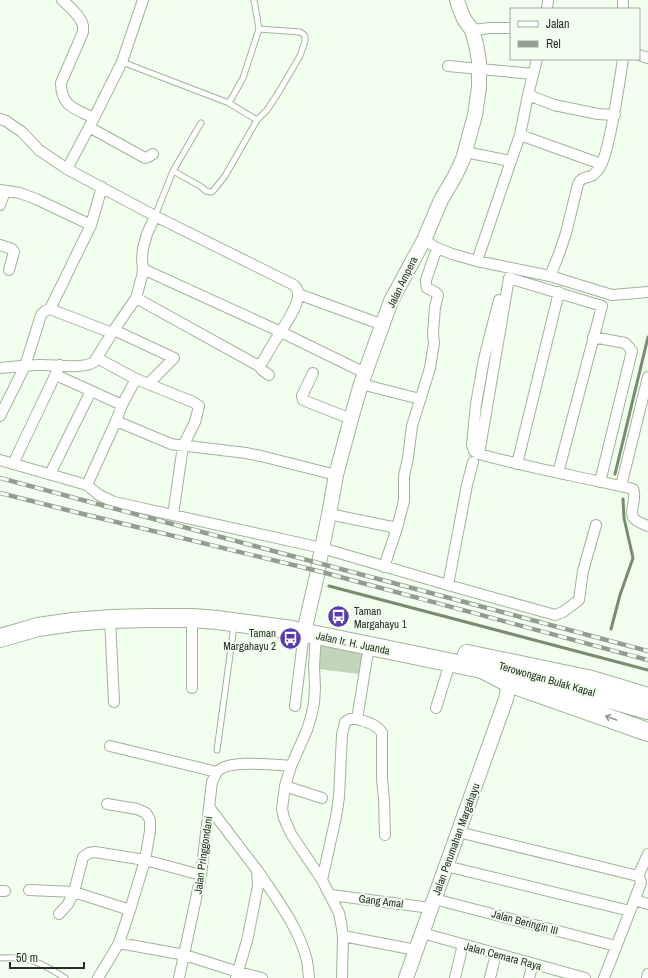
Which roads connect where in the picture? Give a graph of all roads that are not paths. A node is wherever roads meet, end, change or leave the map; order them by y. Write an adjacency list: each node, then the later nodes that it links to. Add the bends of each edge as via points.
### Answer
1 (62, 0): 19 (street, via 80,20 83,32 61,83 61,90 69,106)
2 (144, 0): 10 (street)
3 (254, 0): 6 (lane)
4 (457, 0): 7 (street, Jalan Ampera, via 464,19)
5 (510, 28): 7 (street)
6 (259, 29): 15 (lane, via 243,78); 18 (lane, via 300,32 304,34 305,41 300,56 277,96)
7 (472, 30): 12 (street, Jalan Ampera)
8 (537, 60): 13 (street)
9 (623, 60): 16 (street)
10 (122, 62): 15 (lane); 19 (street)
11 (448, 66): 12 (street)
12 (479, 70): 13 (street); 22 (street, Jalan Ampera, via 475,114)
13 (533, 74): 14 (street)
14 (528, 95): 16 (street, via 554,105); 21 (street)
15 (229, 103): 18 (lane)
16 (615, 115): 25 (street)
17 (0, 119): 26 (street, via 22,132 39,150)
18 (257, 120): 27 (lane, via 225,176 213,191 206,191)
19 (92, 123): 23 (street, via 145,158); 26 (street)
20 (201, 123): 27 (lane)
21 (520, 135): 24 (street); 25 (street)
22 (465, 152): 24 (street); 33 (street, Jalan Ampera)
23 (152, 154)
24 (511, 161): 36 (street)
25 (601, 164): 40 (street, via 594,174 580,180 578,184 566,233)
26 (68, 169): 28 (street)
27 (173, 171): 31 (lane)
28 (102, 187): 31 (street); 32 (street)
29 (2, 191): 30 (street); 32 (street, via 20,193 36,199)
30 (0, 205)
31 (155, 216): 38 (street, via 143,248); 43 (street, via 294,285)
32 (91, 225): 45 (street)
33 (424, 240): 35 (street); 46 (street, Jalan Ampera, via 391,302)
34 (0, 245): 39 (street, via 14,252)
35 (437, 248): 36 (street); 63 (street, via 426,280 428,288 438,295 434,343 426,384)
36 (477, 261): 37 (street)
37 (508, 267): 40 (street); 69 (street, via 484,359 476,404 472,445 474,451)
38 (143, 269): 44 (street); 48 (street)
39 (9, 270)
40 (550, 276): 42 (street, via 612,296)
41 (559, 292): 49 (street, via 602,306); 69 (street, via 509,278); 73 (street)
42 (648, 292)
43 (298, 294): 46 (street); 48 (street, via 296,304)
44 (136, 298): 47 (street); 53 (street)
45 (50, 309): 47 (street); 52 (street, via 41,315)
46 (383, 325): 60 (street, Jalan Ampera)
47 (113, 331): 50 (street); 61 (street, via 174,358)
48 (281, 332): 53 (street); 60 (street)
49 (593, 337): 74 (street); 77 (street, via 625,343 632,351)
50 (97, 358): 51 (street, via 90,364 80,366); 59 (street)
51 (60, 365): 52 (street); 57 (street)
52 (25, 366): 54 (street); 65 (street)
53 (259, 366): 56 (street)
54 (0, 368)
55 (313, 373): 66 (street, via 302,396 303,400)
56 (269, 374)
57 (56, 375): 62 (street); 72 (street)
58 (648, 377): 79 (street)
59 (136, 379): 61 (street); 64 (street)
60 (363, 379): 63 (street); 66 (street, Jalan Ampera)
61 (150, 384): 68 (street, via 199,406 195,422)
62 (91, 391): 64 (street); 75 (street)
63 (420, 399): 84 (street, via 412,426 404,476 404,501)
64 (122, 405): 67 (street)
65 (0, 416)
66 (351, 419): 76 (street, Jalan Ampera)
67 (116, 422): 68 (street); 78 (street)
68 (183, 446): 76 (street, via 254,454); 81 (street)
69 (480, 454): 73 (street)
70 (0, 460): 72 (street)
71 (473, 462): 87 (street)
72 (13, 464): 75 (street)
73 (517, 464): 74 (street)
74 (558, 473): 77 (street)
75 (50, 474): 78 (street)
76 (336, 475): 80 (street, Jalan Ampera)
77 (600, 482): 79 (street)
78 (87, 485): 81 (street, via 99,495 114,502)
79 (622, 486): 83 (street, via 635,492 632,515 634,519)
80 (329, 514): 84 (street); 85 (street, Jalan Ampera)
81 (173, 515): 85 (street)
82 (596, 525): 87 (street, via 583,571 579,600 563,612 555,615)
83 (648, 526)
84 (397, 528): 86 (street)
85 (322, 548): 86 (street); 92 (street, Jalan Ampera)
86 (384, 566): 87 (street)
87 (448, 585)
88 (193, 618): 89 (highway, Jalan Ir. H. Juanda); 90 (highway, Jalan Ir. H. Juanda); 97 (street)
89 (110, 619): 93 (highway, Jalan Ir. H. Juanda, via 38,627); 100 (street)
90 (235, 622): 92 (highway, Jalan Ir. H. Juanda); 107 (lane)
91 (0, 627): 92 (highway, Jalan Ir. H. Juanda, via 65,613 150,607 217,610)
92 (309, 630): 94 (highway, Jalan Ir. H. Juanda); 95 (highway, Jalan Ir. H. Juanda); 101 (street); 108 (street, via 314,666 314,703 307,730)
93 (0, 638)
94 (370, 646): 95 (highway, Jalan Ir. H. Juanda); 104 (street)
95 (448, 657): 96 (highway, Jalan Ir. H. Juanda); 99 (highway, Jalan Ir. H. Juanda, via 592,680); 102 (street); 103 (highway, Terowongan Bulak Kapal, via 633,703)
96 (482, 669): 98 (highway, Jalan Ir. H. Juanda); 103 (highway, Terowongan Bulak Kapal)
97 (192, 688)
98 (508, 691): 105 (highway, Jalan Ir. H. Juanda, one-way to 98); 114 (street, Jalan Perumahan Margahayu)
99 (648, 697)
100 (114, 702)
101 (295, 706)
102 (436, 708)
103 (648, 709)
104 (357, 719): 115 (street, via 379,728 382,733); 122 (street, via 345,722 342,735 339,797)
105 (648, 732)
106 (110, 746): 109 (street)
107 (217, 750)
108 (291, 766): 109 (street, via 252,763 226,766); 110 (street)
109 (217, 772): 113 (street, Jalan Pringgondani, via 212,782)
110 (284, 786): 111 (street); 122 (street, via 284,818 291,834)
111 (322, 798)
112 (106, 804): 117 (street, via 146,813 150,820 150,831)
113 (210, 807): 119 (street); 120 (street, Jalan Pringgondani)
114 (458, 832): 118 (street, Jalan Perumahan Margahayu); 121 (street)
115 (385, 835)
116 (648, 854): 121 (street)
117 (145, 860): 120 (street); 124 (street, via 89,853 83,857); 129 (street)
118 (446, 866): 127 (street, Jalan Perumahan Margahayu); 130 (street)
119 (257, 870): 143 (street, via 258,886); 149 (street, via 300,938 307,958)
120 (201, 875): 139 (street, Jalan Pringgondani)
121 (638, 876): 126 (street, via 641,883)
122 (322, 880): 125 (street)
123 (29, 890): 124 (street)
124 (74, 892): 129 (street); 131 (street)
125 (331, 895): 127 (street, Gang Amal); 133 (street, via 339,913)
126 (635, 900): 128 (street); 130 (street)
127 (424, 904): 132 (street, Jalan Perumahan Margahayu); 136 (street, Jalan Beringin III)
128 (648, 904)
129 (130, 910): 134 (street)
130 (630, 911): 136 (street)
131 (59, 914)
132 (422, 933): 135 (street, Jalan Cemara Raya); 137 (street, Jalan Perumahan Margahayu)
133 (343, 936): 137 (street); 150 (street)
134 (119, 943): 139 (street); 146 (street)
135 (463, 944): 138 (street, Jalan Cemara Raya); 152 (street)
136 (616, 946): 156 (street)
137 (406, 948): 151 (street, Jalan Perumahan Margahayu)
138 (496, 954): 141 (street, Jalan Cemara Raya); 153 (street)
139 (185, 955): 143 (street); 147 (street, Jalan Pringgondani)
140 (0, 958): 145 (lane, via 32,960)
141 (533, 964): 144 (street, Jalan Cemara Raya); 154 (street)
142 (648, 974): 157 (street)
143 (237, 975): 148 (street)
144 (567, 976): 155 (street, Jalan Cemara Raya)
145 (65, 978)
146 (98, 978)
147 (180, 978)
148 (262, 978)
149 (309, 978)
150 (342, 978)
151 (406, 978)
152 (454, 978)
153 (490, 978)
154 (529, 978)
155 (585, 978)
156 (604, 978)
157 (647, 978)

